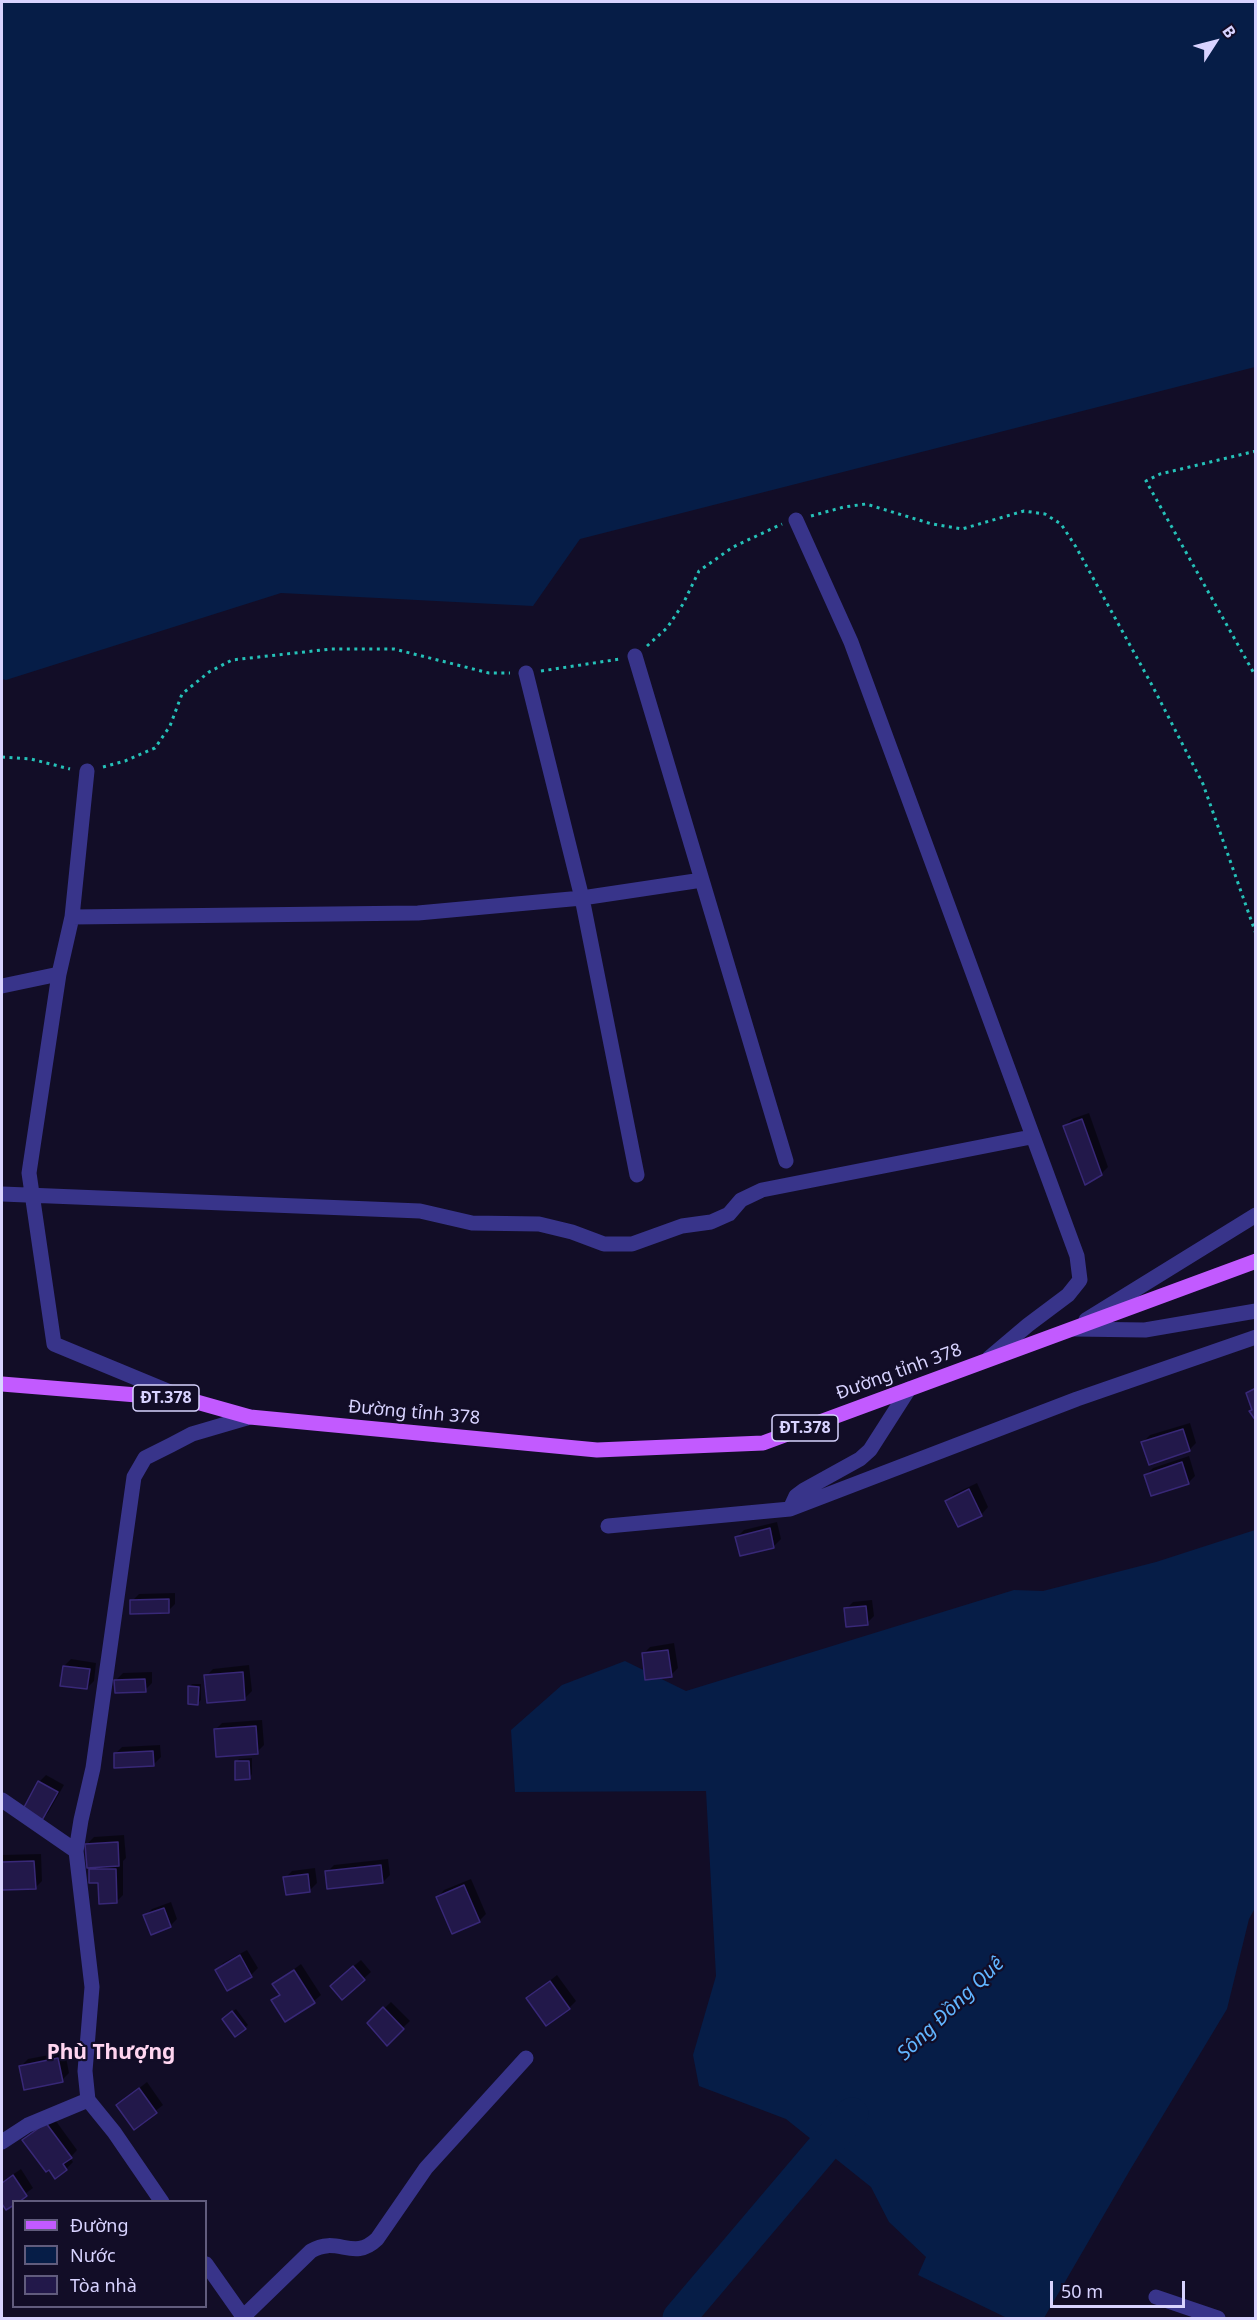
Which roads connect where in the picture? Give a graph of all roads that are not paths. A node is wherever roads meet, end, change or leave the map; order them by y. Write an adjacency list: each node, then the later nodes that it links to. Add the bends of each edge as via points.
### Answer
1 (796, 520): 10 (street, via 851,642)
2 (634, 656): 5 (street)
3 (526, 673): 6 (street)
4 (87, 771): 7 (street)
5 (702, 880): 6 (street); 11 (street)
6 (582, 898): 7 (street, via 418,913); 12 (street)
7 (72, 916): 8 (street)
8 (59, 974): 9 (street); 14 (street, via 29,1173)
9 (2, 986)
10 (1031, 1137): 14 (street, via 762,1190 711,1222 682,1226 632,1244 604,1244 539,1224 472,1224 420,1211); 20 (street, via 1077,1256 1080,1280 1068,1295)
11 (786, 1161)
12 (637, 1175)
13 (2, 1194): 14 (street)
14 (32, 1195): 23 (street, via 54,1344)
15 (1256, 1215): 18 (street)
16 (1256, 1261): 18 (main road, Đường tỉnh 378 / ĐT.378)
17 (1256, 1311): 18 (street, via 1145,1329)
18 (1071, 1329): 20 (main road, Đường tỉnh 378 / ĐT.378)
19 (1256, 1336): 25 (street, via 1077,1399)
20 (987, 1360): 22 (main road, Đường tỉnh 378 / ĐT.378)
21 (2, 1384): 23 (main road, ĐT.378)
22 (909, 1389): 24 (main road, Đường tỉnh 378 / ĐT.378, via 763,1443 597,1450); 25 (street, via 870,1450 804,1490)
23 (186, 1399): 24 (main road, ĐT.378)
24 (250, 1417): 28 (street, via 185,1437 145,1458 134,1477 93,1768)
25 (790, 1509): 26 (street)
26 (608, 1526)
27 (2, 1800): 28 (street)
28 (76, 1851): 30 (street, via 93,1987 85,2071)
29 (526, 2058): 35 (street, via 426,2168 377,2239 359,2250 320,2245)
30 (87, 2100): 31 (street, via 28,2125); 32 (street)
31 (2, 2142)
32 (161, 2200)
33 (207, 2265): 35 (street)
34 (1156, 2297): 36 (street)
35 (243, 2318)
36 (1218, 2319)

